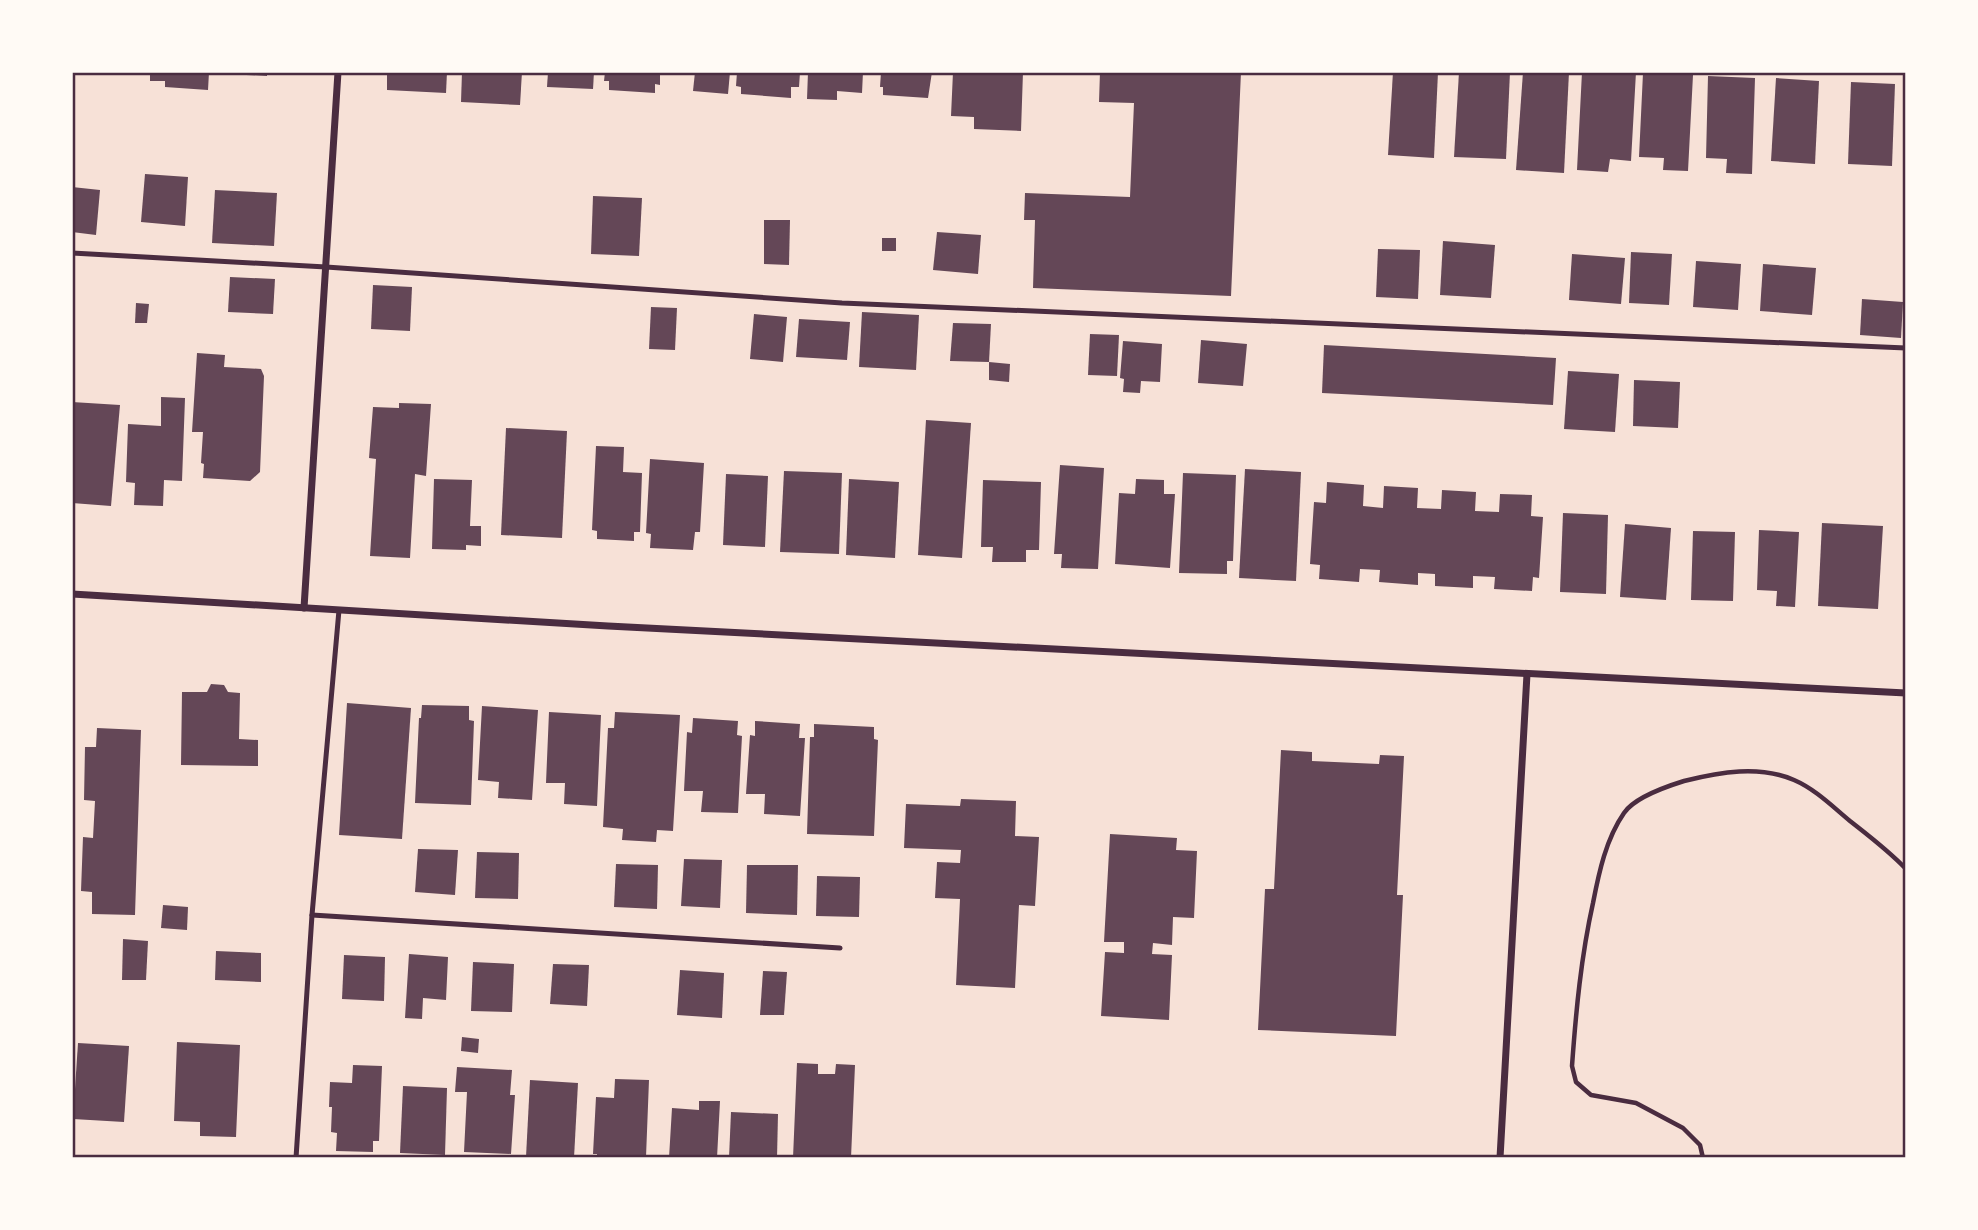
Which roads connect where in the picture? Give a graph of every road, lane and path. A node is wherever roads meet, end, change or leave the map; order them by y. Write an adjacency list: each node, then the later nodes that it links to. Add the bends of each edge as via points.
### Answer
1 (338, 72): 3 (street)
2 (72, 253): 3 (lane)
3 (326, 267): 4 (lane, via 842,303); 6 (street)
4 (1906, 348)
5 (72, 594): 6 (street)
6 (304, 608): 7 (street)
7 (339, 610): 8 (street); 11 (lane)
8 (1527, 674): 9 (street); 14 (street)
9 (1906, 693)
10 (1906, 869): 15 (path, via 1816,793 1768,773 1711,774 1672,785 1625,810 1599,871 1583,949 1572,1066 1576,1082 1591,1095 1636,1103 1683,1128 1700,1145)
11 (312, 915): 12 (lane); 13 (lane)
12 (840, 948)
13 (296, 1158)
14 (1500, 1158)
15 (1703, 1158)

